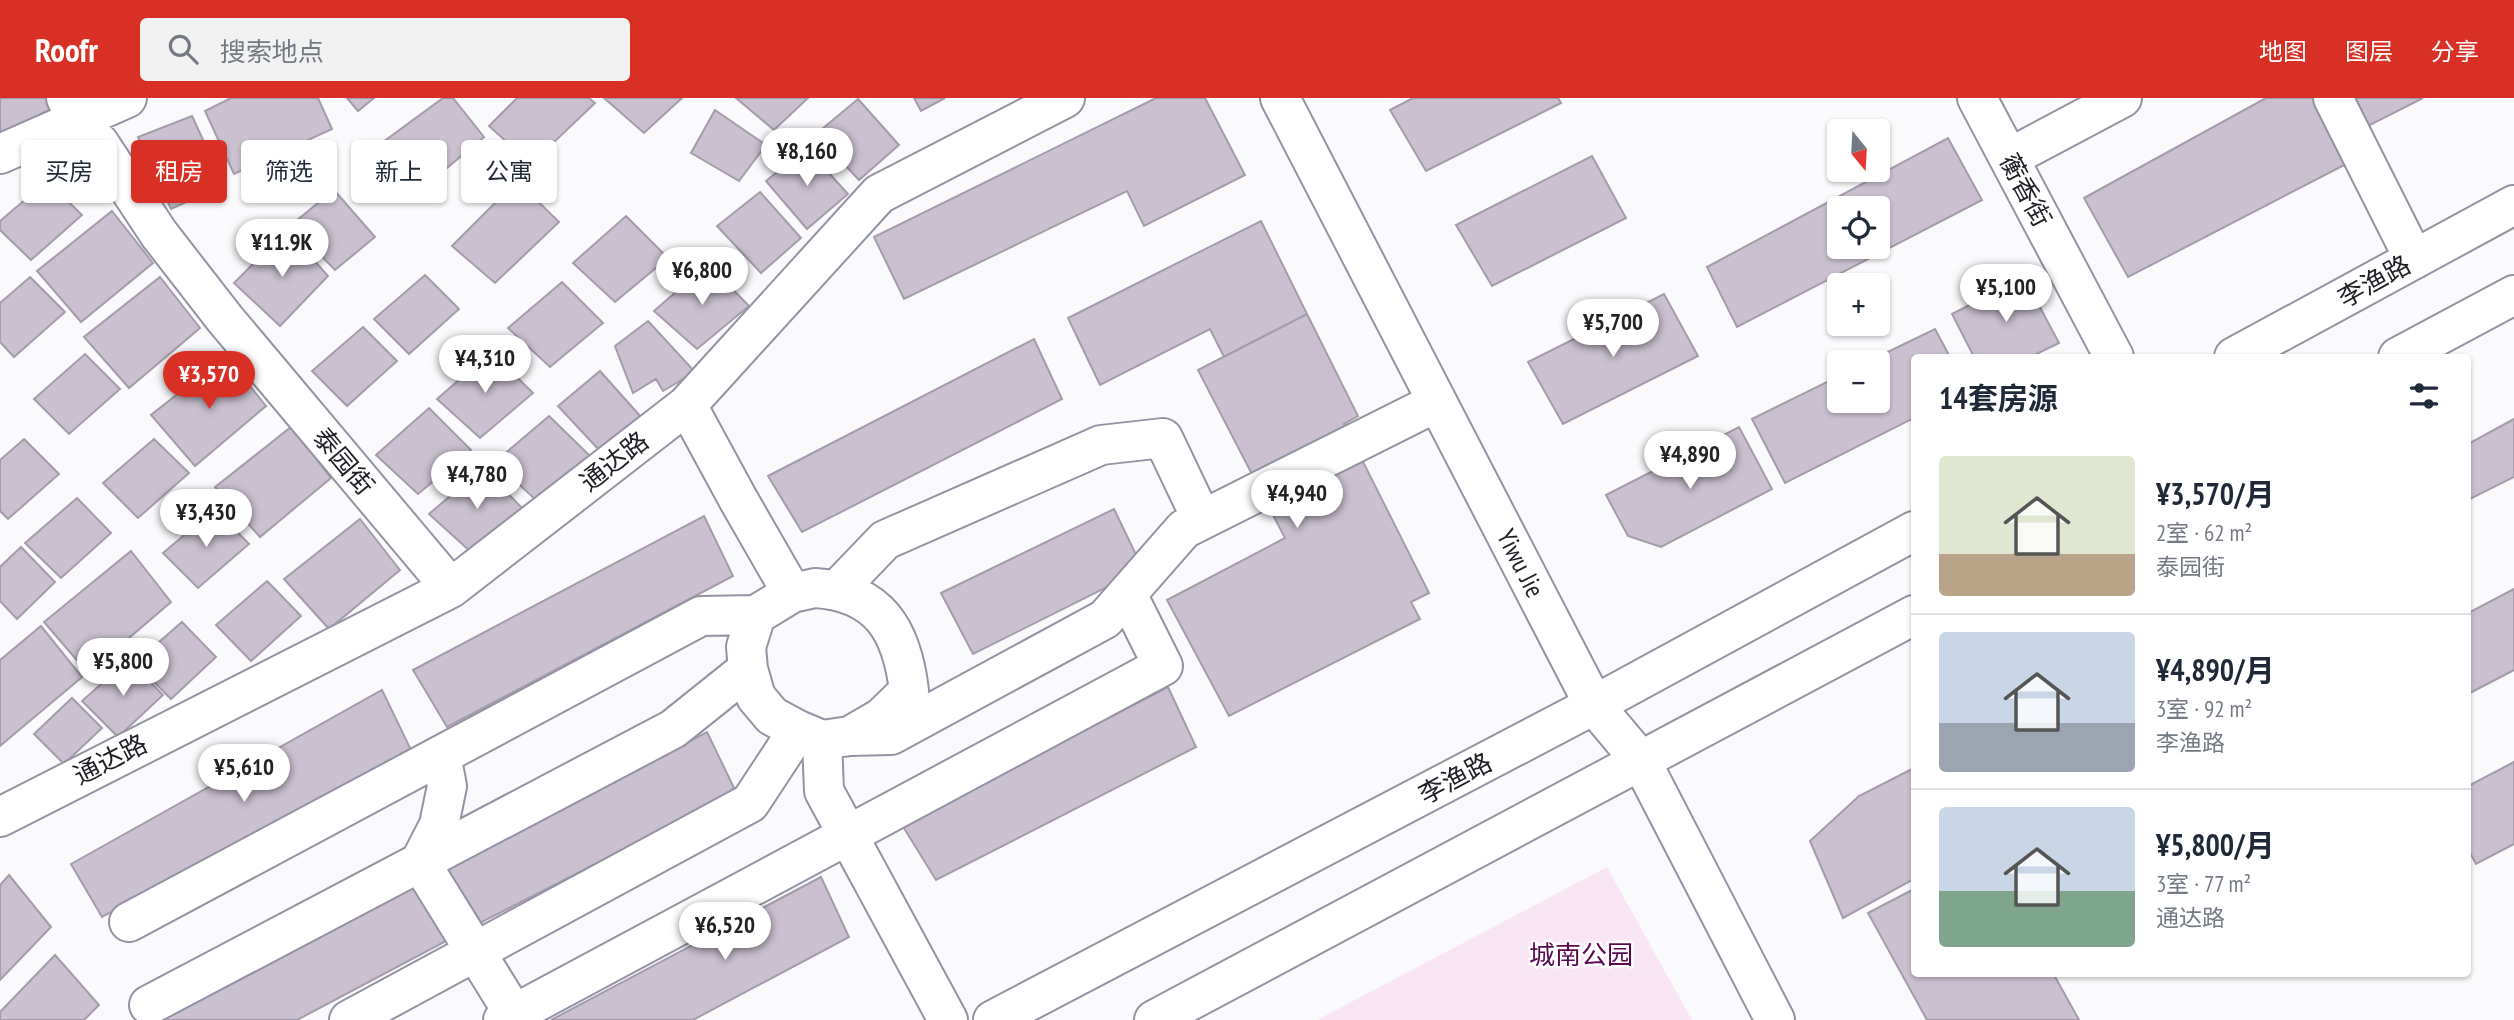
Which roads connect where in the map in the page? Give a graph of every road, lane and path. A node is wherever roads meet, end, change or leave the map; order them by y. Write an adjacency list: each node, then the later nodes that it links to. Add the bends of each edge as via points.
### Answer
1 (127, 98): 7 (street)
2 (1065, 98): 17 (street, 通达路, via 879,194)
3 (1280, 98): 16 (street, Yiwu Jie)
4 (1977, 98): 9 (street, 蘅香街)
5 (2122, 98): 9 (street)
6 (2333, 98): 11 (street)
7 (71, 109): 8 (street); 20 (street, 泰园街, via 225,319)
8 (0, 154)
9 (2009, 158): 13 (street, 蘅香街)
10 (2514, 205): 11 (street, 李渔路)
11 (2414, 259): 14 (street, 李渔路)
12 (2514, 295): 15 (street)
13 (2112, 354)
14 (2240, 354)
15 (2404, 354)
16 (1437, 402): 18 (street); 27 (street, Yiwu Jie)
17 (687, 405): 20 (street, 通达路); 22 (street)
18 (1202, 520): 21 (street, via 1163,438 1101,445 885,540); 23 (street, via 1184,529)
19 (1911, 533): 27 (street, 李渔路)
20 (451, 588): 31 (street, 通达路)
21 (838, 589): 22 (street); 28 (street, via 862,599 891,624 906,661 909,691 881,718)
22 (792, 593): 24 (street)
23 (1127, 594): 28 (street, via 1105,619 891,735); 32 (street, via 1163,666)
24 (756, 615): 26 (street, via 746,647); 29 (street, via 701,615)
25 (1911, 617): 30 (street)
26 (748, 669): 28 (street, via 757,697 772,716); 33 (street, via 673,729)
27 (1594, 705): 30 (street, Yiwu Jie); 40 (street, 李渔路)
28 (823, 735): 32 (street, via 824,791); 35 (street, via 750,803)
29 (441, 755): 33 (street, via 447,786 439,825); 34 (street)
30 (1641, 761): 41 (street); 42 (street, Yiwu Jie)
31 (1, 813)
32 (848, 835): 37 (street); 39 (street)
33 (421, 862): 35 (street); 36 (street)
34 (129, 922)
35 (476, 951): 37 (street); 38 (street)
36 (149, 1005)
37 (508, 1017)
38 (349, 1020)
39 (948, 1020)
40 (993, 1020)
41 (1154, 1020)
42 (1775, 1020)

